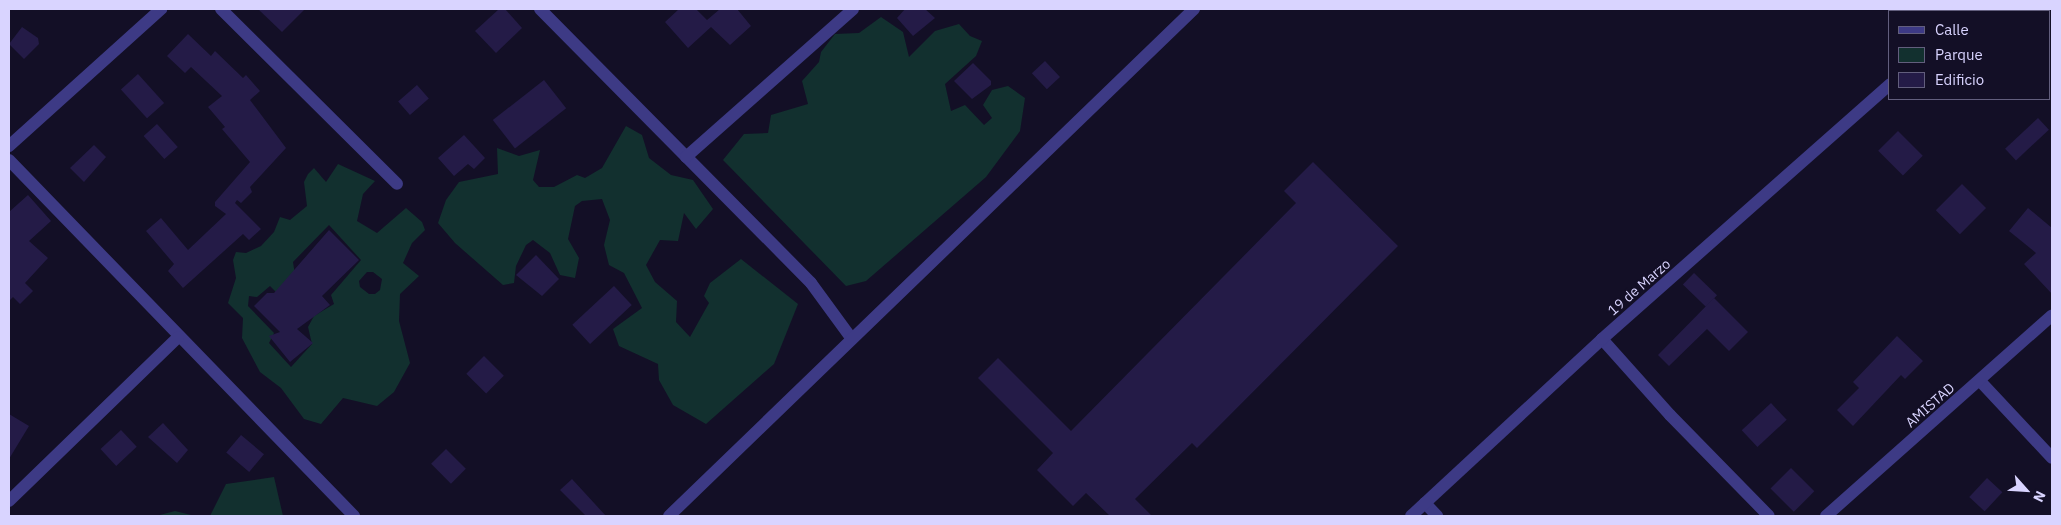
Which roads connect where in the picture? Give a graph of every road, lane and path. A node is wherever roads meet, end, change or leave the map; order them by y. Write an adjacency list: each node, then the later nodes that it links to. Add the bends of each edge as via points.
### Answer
1 (161, 9): 7 (street)
2 (220, 9): 10 (street)
3 (540, 9): 8 (street)
4 (853, 9): 8 (street)
5 (1194, 9): 14 (street)
6 (1888, 86): 13 (street, 19 de Marzo)
7 (9, 146)
8 (686, 157): 14 (street, via 811,283)
9 (9, 160): 12 (street)
10 (397, 184)
11 (2052, 315): 15 (street, AMISTAD)
12 (178, 336): 17 (street); 19 (street)
13 (1602, 338): 18 (street, 19 de Marzo); 23 (street, via 1670,415)
14 (852, 339): 20 (street)
15 (1980, 381): 16 (street); 24 (street, AMISTAD)
16 (2052, 458)
17 (9, 501)
18 (1424, 503): 21 (street, 19 de Marzo); 22 (street)
19 (354, 516)
20 (669, 516)
21 (1411, 516)
22 (1437, 516)
23 (1768, 516)
24 (1826, 516)

